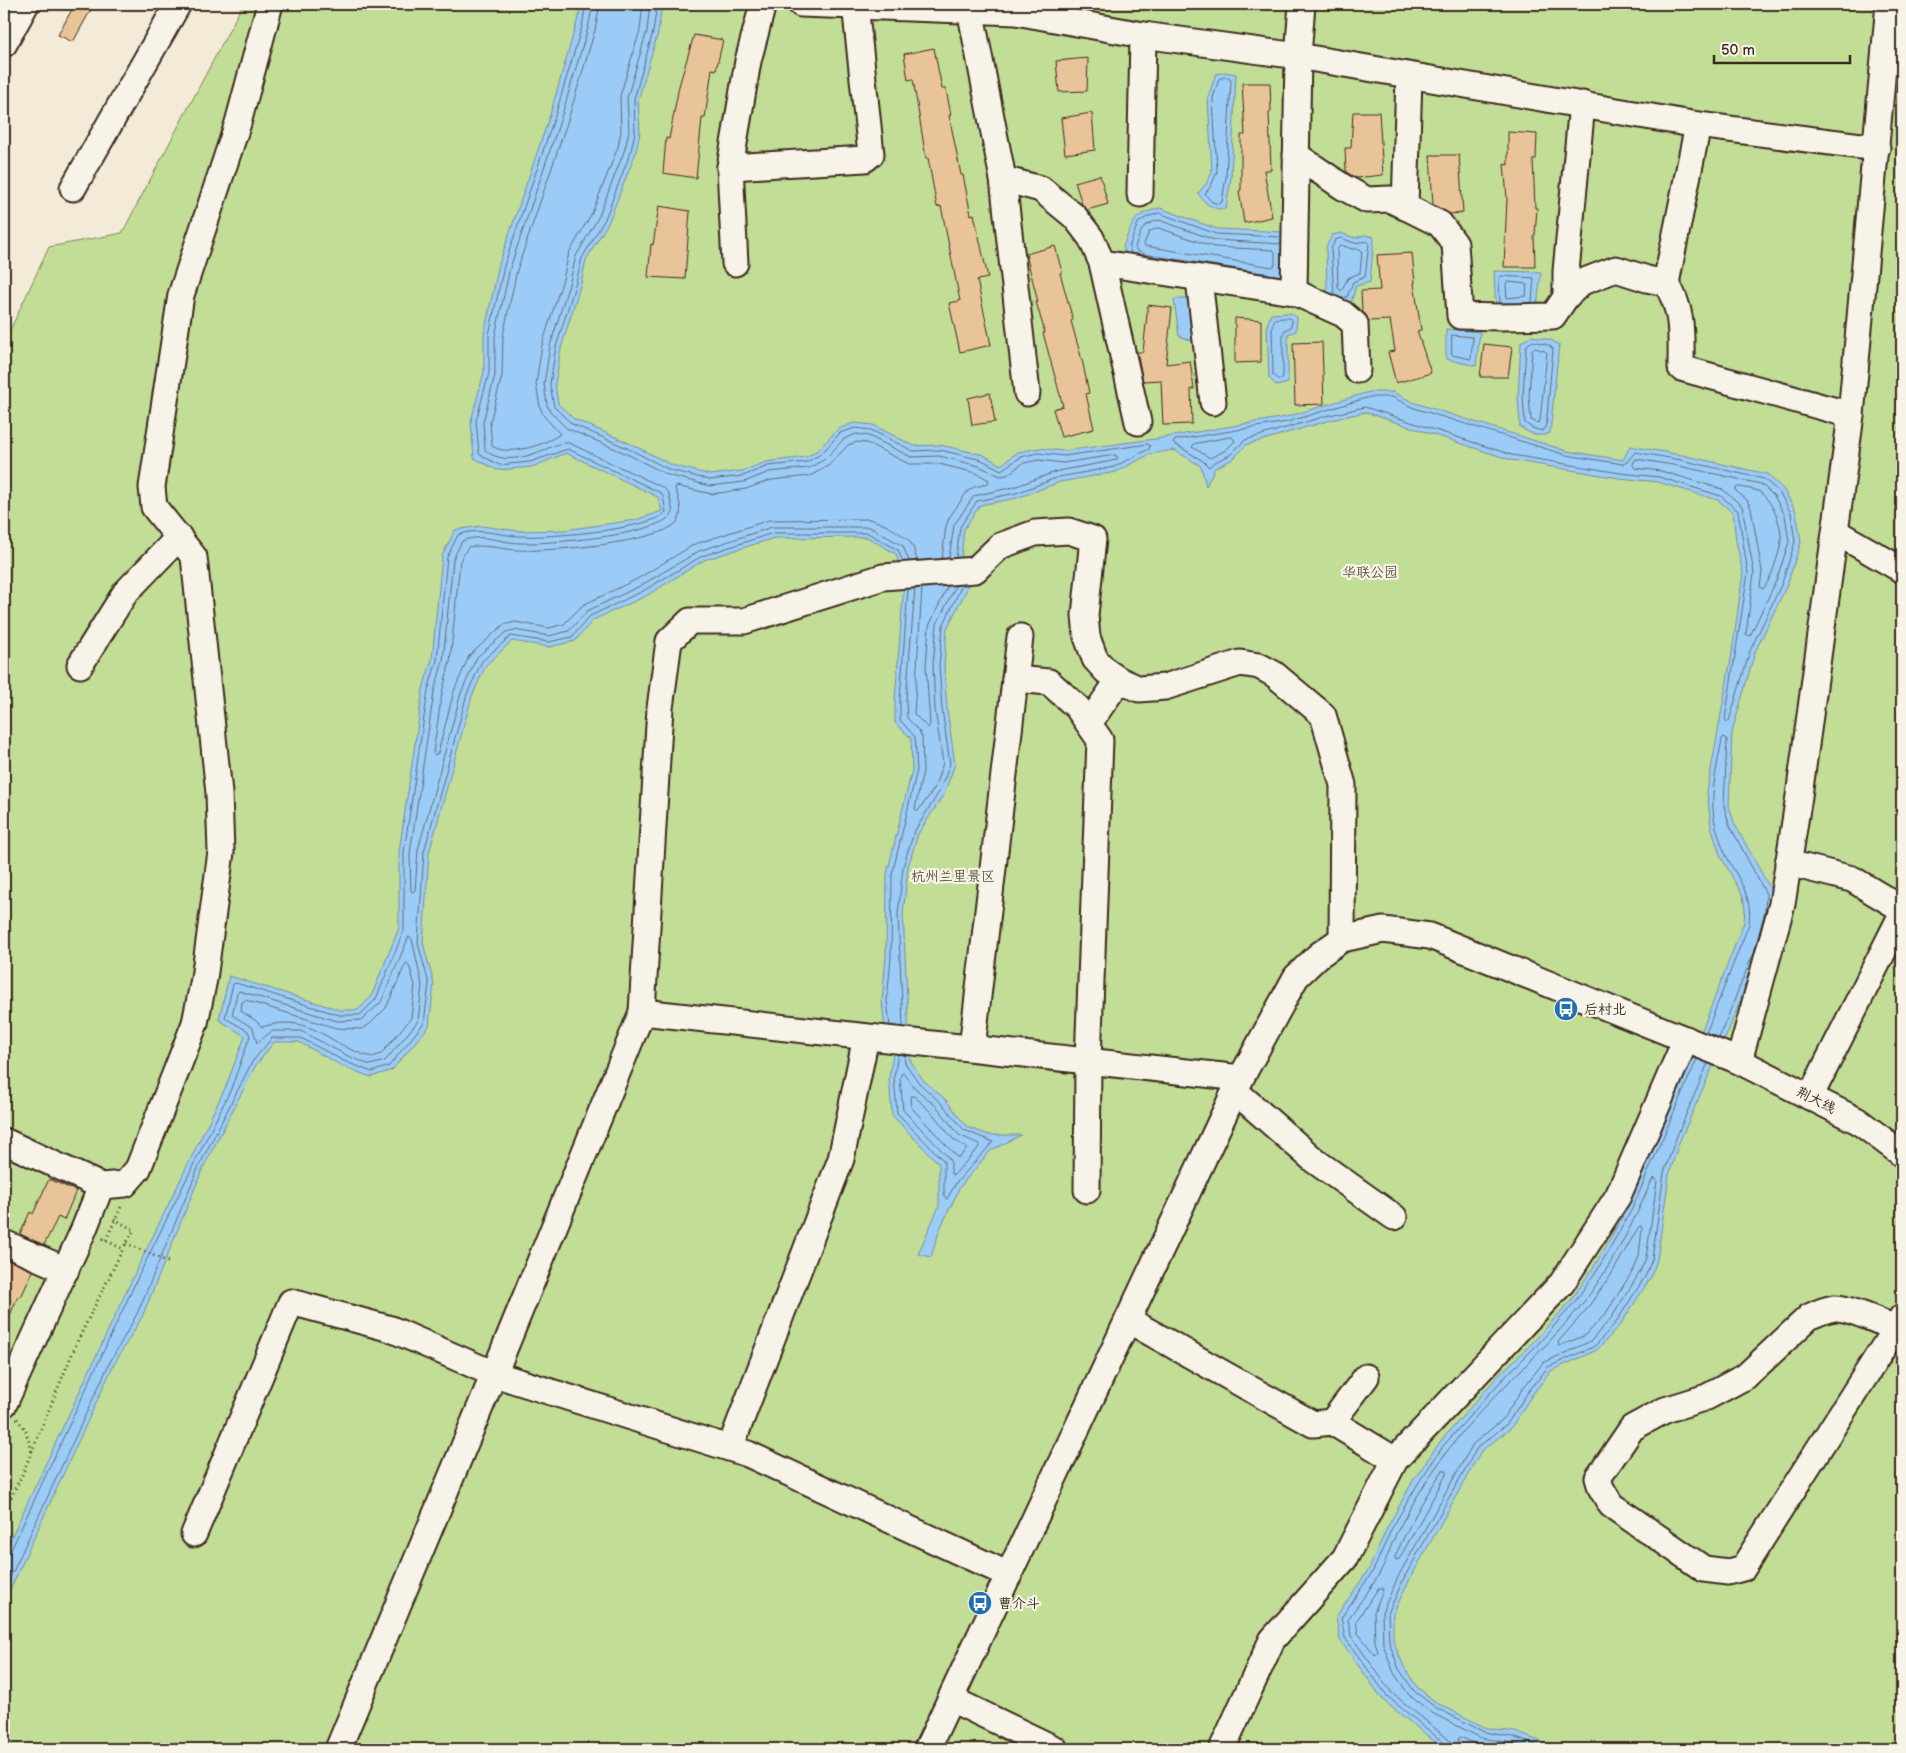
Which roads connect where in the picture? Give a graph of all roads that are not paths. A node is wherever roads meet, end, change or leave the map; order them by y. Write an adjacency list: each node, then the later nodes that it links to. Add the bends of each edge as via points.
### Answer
1 (26, 4): 12 (street)
2 (178, 4): 21 (street)
3 (270, 4): 36 (street, via 238,123 182,295 152,487 154,507)
4 (763, 4): 19 (street, via 748,61)
5 (801, 4): 8 (street)
6 (1302, 4): 13 (street)
7 (1889, 4): 17 (street)
8 (855, 5): 10 (street); 19 (street, via 871,154 865,160)
9 (1015, 8): 10 (street); 11 (street)
10 (970, 10): 20 (street)
11 (1143, 35): 13 (street); 22 (street)
12 (4, 44)
13 (1298, 56): 14 (street); 18 (street)
14 (1409, 76): 15 (street); 23 (street)
15 (1582, 104): 16 (street); 29 (street)
16 (1698, 125): 17 (street); 27 (street)
17 (1877, 148): 33 (street)
18 (1296, 155): 23 (street, via 1343,188 1368,200 1390,199); 28 (street)
19 (730, 167): 24 (street)
20 (1003, 179): 25 (street, via 1041,189 1075,217 1091,238); 31 (street)
21 (73, 188)
22 (1140, 194)
23 (1405, 207): 29 (street, via 1440,224 1455,244 1460,316 1553,316)
24 (735, 263)
25 (1102, 263): 26 (street); 34 (street)
26 (1199, 278): 28 (street); 32 (street)
27 (1666, 283): 29 (street, via 1616,269 1582,282); 33 (street, via 1675,297 1680,319 1681,368)
28 (1294, 292): 30 (street, via 1343,314 1355,324)
29 (1566, 297)
30 (1356, 370)
31 (1027, 393)
32 (1213, 402)
33 (1851, 415): 35 (street)
34 (1138, 422)
35 (1836, 532): 37 (street); 43 (street)
36 (179, 536): 39 (street, via 126,593); 57 (street, via 194,557 219,793 221,852 195,1023 138,1169 125,1184)
37 (1902, 570)
38 (1020, 637): 40 (street)
39 (80, 665)
40 (1015, 679): 42 (street, via 1050,682); 50 (street)
41 (1119, 680): 42 (street); 46 (street, via 1139,689 1165,687 1240,663 1259,666 1274,674 1323,715 1343,784); 47 (street, via 1096,658 1087,637 1085,616 1093,538 1069,532 1035,533 1000,546 976,570 883,578 744,621 690,622 669,641 660,708)
42 (1089, 723): 52 (street, via 1100,740)
43 (1788, 863): 44 (street, via 1852,879); 51 (street, via 1782,904)
44 (1902, 908)
45 (1902, 914): 54 (street)
46 (1342, 940): 49 (street, 荆大线, via 1383,930 1430,936); 53 (street, 荆大线, via 1319,955 1296,977)
47 (642, 1012): 48 (street); 64 (street)
48 (866, 1037): 50 (street); 68 (street, via 841,1159)
49 (1686, 1039): 51 (street, 荆大线); 69 (street, via 1618,1196 1562,1283)
50 (972, 1048): 52 (street)
51 (1732, 1058): 54 (street, 荆大线)
52 (1088, 1061): 53 (street); 58 (street)
53 (1238, 1084): 59 (street, via 1315,1161); 62 (street, 荆大线)
54 (1810, 1097): 56 (street, 荆大线, via 1858,1121)
55 (4, 1141): 57 (street)
56 (1902, 1154)
57 (101, 1186): 61 (street)
58 (1087, 1190)
59 (1394, 1217)
60 (4, 1243): 61 (street)
61 (66, 1270): 66 (street)
62 (1128, 1320): 67 (street, via 1313,1424); 71 (street, 荆大线)
63 (1899, 1323): 63 (street, via 1743,1568 1728,1572 1704,1569 1612,1504 1601,1488 1598,1478 1632,1428 1666,1410 1706,1397 1746,1376 1809,1317 1838,1307 1887,1325)
64 (494, 1374): 68 (street); 70 (street, via 391,1329 291,1302); 73 (street)
65 (1366, 1377): 67 (street)
66 (8, 1410)
67 (1332, 1422): 69 (street)
68 (730, 1448): 71 (street)
69 (1395, 1460): 76 (street, via 1345,1558 1272,1640)
70 (194, 1534)
71 (1009, 1575): 72 (street, 荆大线)
72 (951, 1699): 74 (street, 荆大线); 75 (street)
73 (338, 1749)
74 (927, 1749)
75 (1055, 1749)
76 (1222, 1749)

